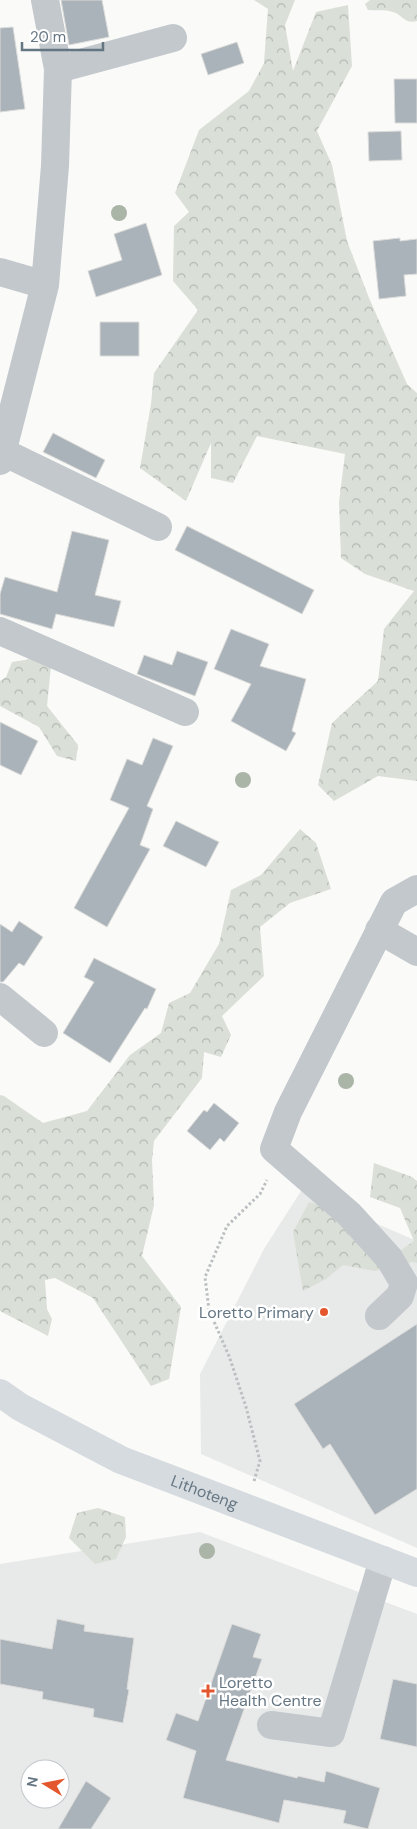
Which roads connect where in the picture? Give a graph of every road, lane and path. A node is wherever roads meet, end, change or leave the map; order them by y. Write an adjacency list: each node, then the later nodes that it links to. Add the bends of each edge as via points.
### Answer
1 (45, 0): 3 (street)
2 (174, 38): 3 (street)
3 (58, 69): 5 (street, via 55,166)
4 (0, 272): 5 (street)
5 (45, 285): 6 (street)
6 (1, 457): 7 (street)
7 (158, 527)
8 (0, 631): 9 (street)
9 (185, 712)
10 (417, 889): 11 (street, via 394,902)
11 (379, 930): 12 (street); 15 (street, via 288,1112)
12 (417, 952)
13 (0, 997): 14 (street)
14 (44, 1033)
15 (274, 1149): 16 (street, via 349,1214 389,1258 404,1283 400,1296); 18 (path, via 270,1173 260,1194 227,1226 205,1278 209,1310 229,1356 260,1461)
16 (379, 1316)
17 (0, 1393): 18 (main road, Lithoteng, via 20,1407 121,1460)
18 (245, 1508): 19 (main road, Lithoteng)
19 (383, 1560): 20 (main road, Lithoteng); 21 (street, via 330,1734)
20 (417, 1573)
21 (271, 1725)

